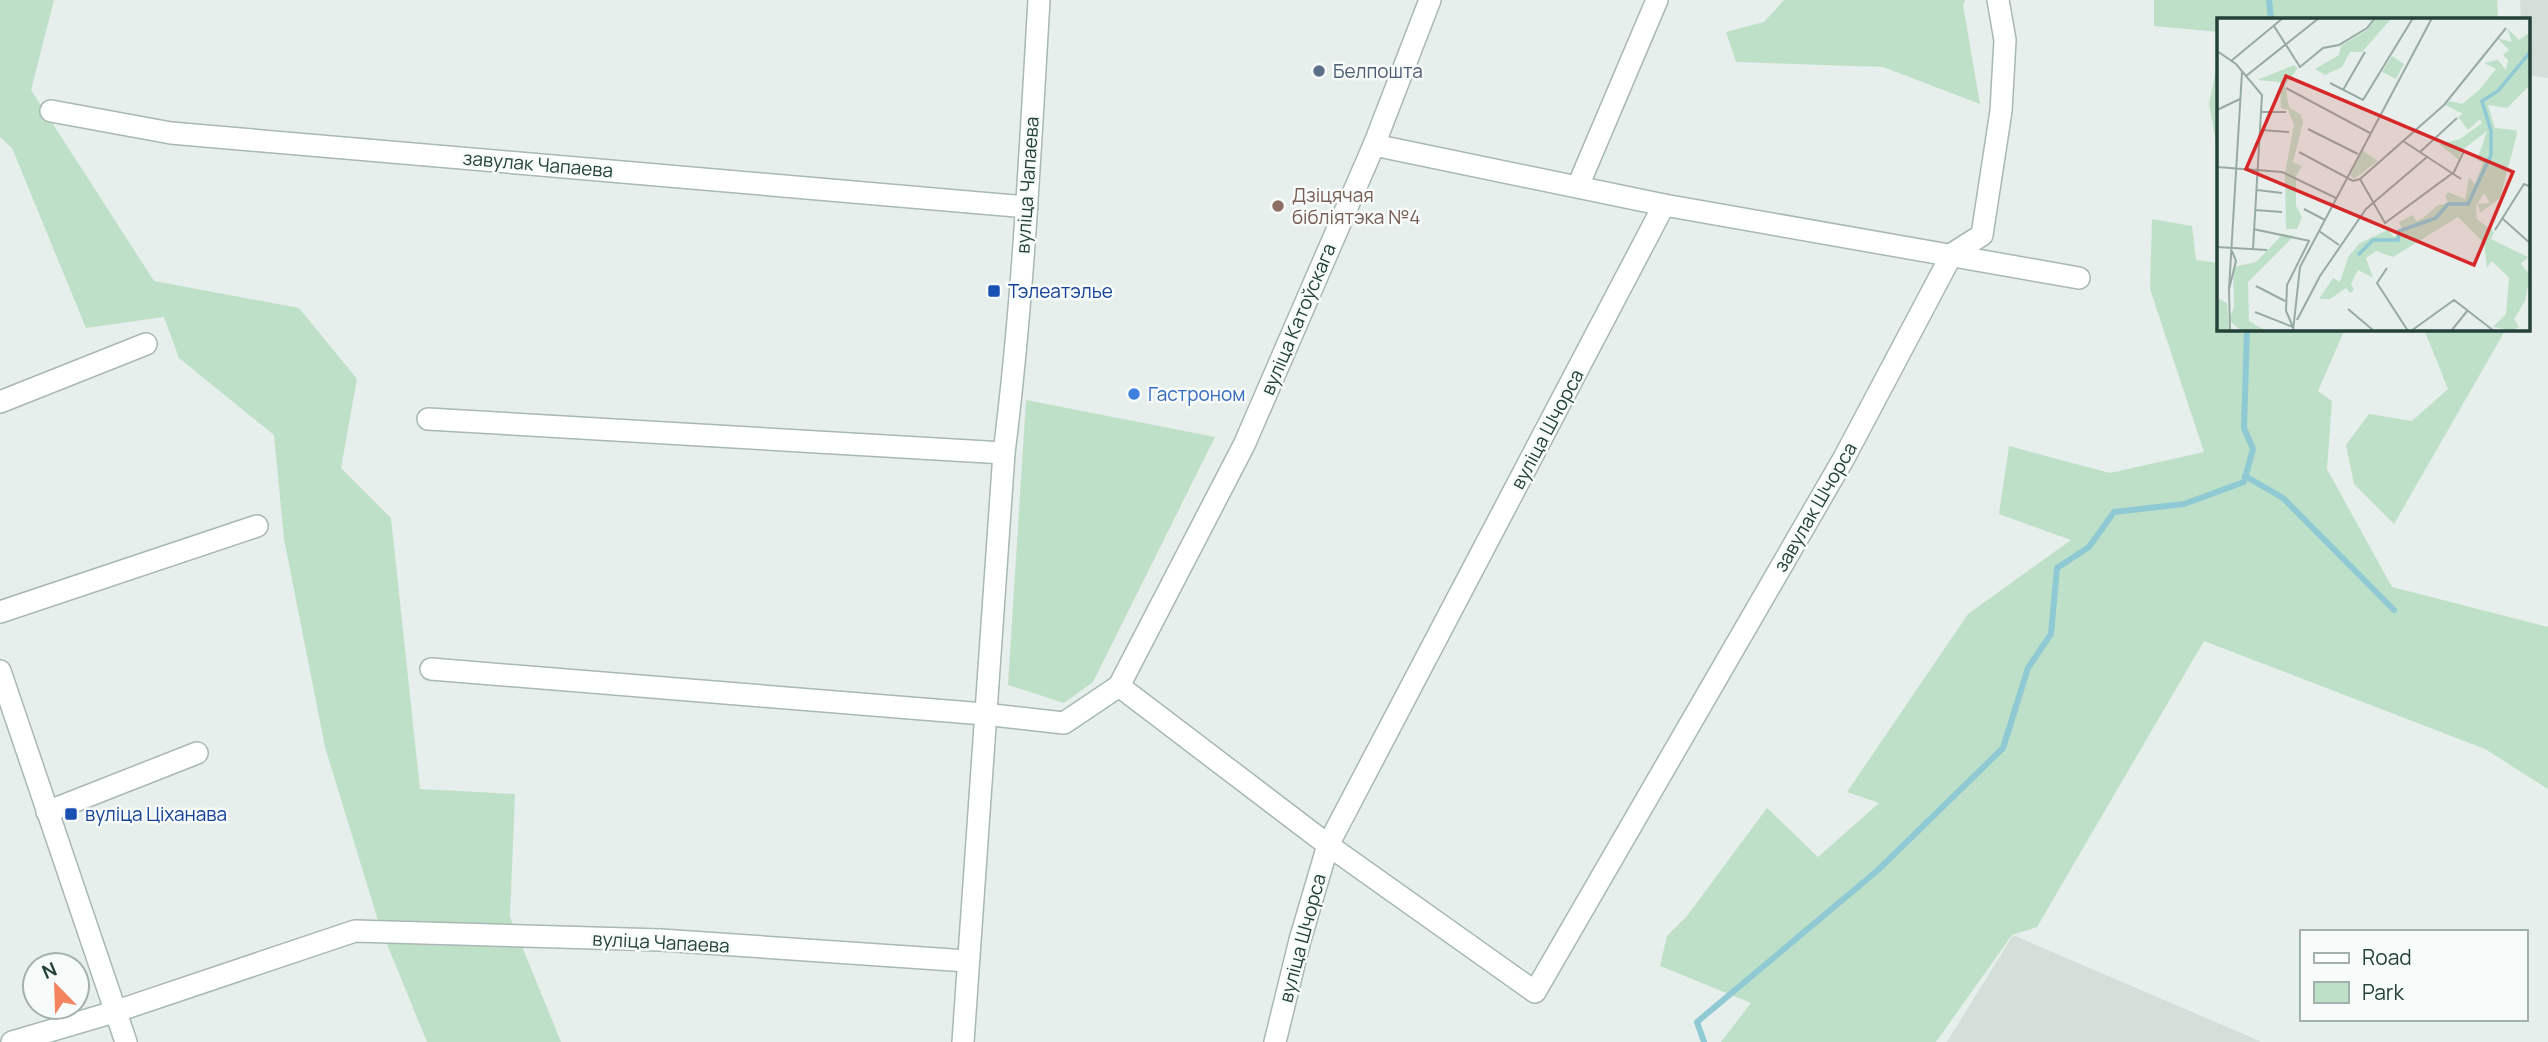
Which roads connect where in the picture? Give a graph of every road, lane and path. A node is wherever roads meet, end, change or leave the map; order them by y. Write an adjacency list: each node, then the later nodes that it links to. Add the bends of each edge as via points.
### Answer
1 (1039, 0): 9 (street, вуліца Чапаева)
2 (1430, 0): 6 (street, вуліца Катоўскага)
3 (1657, 0): 7 (street)
4 (1998, 0): 10 (street, via 2005,40 2001,111 1982,235)
5 (51, 111): 9 (street, завулак Чапаева, via 171,133)
6 (1374, 145): 7 (street); 20 (street, вуліца Катоўскага, via 1244,445)
7 (1578, 186): 8 (street)
8 (1664, 205): 10 (street); 24 (street, вуліца Шчорса)
9 (1027, 207): 15 (street, вуліца Чапаева)
10 (1951, 254): 11 (street); 24 (street, завулак Шчорса, via 1844,458 1535,992)
11 (2079, 278)
12 (146, 344): 13 (street)
13 (0, 402)
14 (428, 419): 15 (street)
15 (1004, 453): 21 (street, вуліца Чапаева)
16 (257, 526): 17 (street)
17 (0, 612)
18 (431, 669): 21 (street)
19 (0, 671): 23 (street)
20 (1119, 686): 21 (street, вуліца Катоўскага, via 1064,723); 24 (street)
21 (984, 714): 25 (street, вуліца Чапаева)
22 (197, 753): 23 (street)
23 (47, 812): 26 (street)
24 (1328, 845): 30 (street, вуліца Шчорса)
25 (967, 961): 26 (street, вуліца Чапаева, via 661,940 355,931); 29 (street, вуліца Чапаева)
26 (114, 1012): 27 (street); 28 (street)
27 (12, 1042)
28 (126, 1042)
29 (963, 1042)
30 (1275, 1042)

